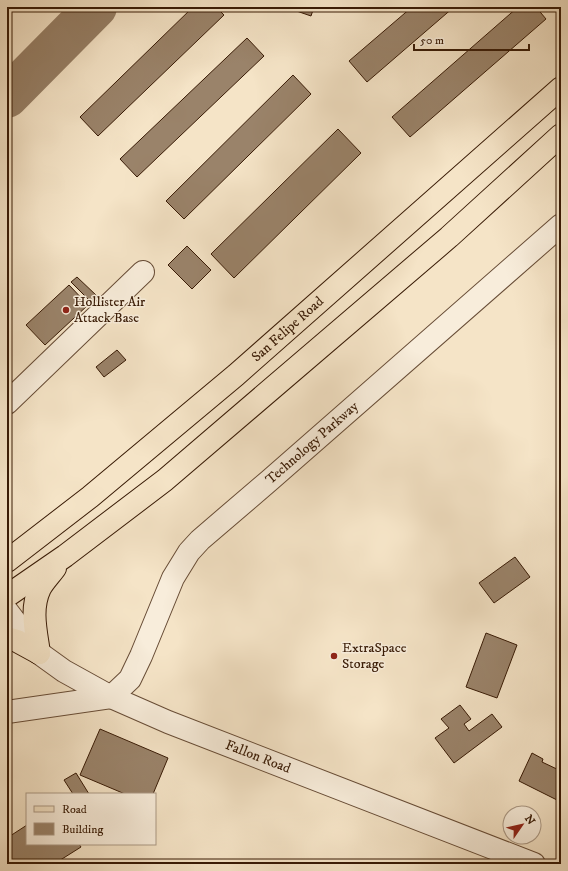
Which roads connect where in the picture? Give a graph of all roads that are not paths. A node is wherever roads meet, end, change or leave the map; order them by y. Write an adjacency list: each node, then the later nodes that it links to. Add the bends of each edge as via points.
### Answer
1 (561, 88): 7 (main road, San Felipe Road, via 236,375 90,497)
2 (561, 135): 6 (main road, via 448,237 177,470)
3 (560, 226): 12 (street, Technology Parkway, via 200,540 189,552 173,578 130,679)
4 (143, 272): 5 (street)
5 (7, 403)
6 (65, 556): 8 (main road); 11 (main road, via 40,588 35,603)
7 (7, 561)
8 (7, 596)
9 (7, 611): 11 (street, Fallon Road)
10 (7, 638): 11 (main road)
11 (39, 653): 12 (street, Fallon Road, via 64,671)
12 (111, 697): 13 (street); 14 (street, Fallon Road, via 168,722)
13 (7, 712)
14 (534, 864)

